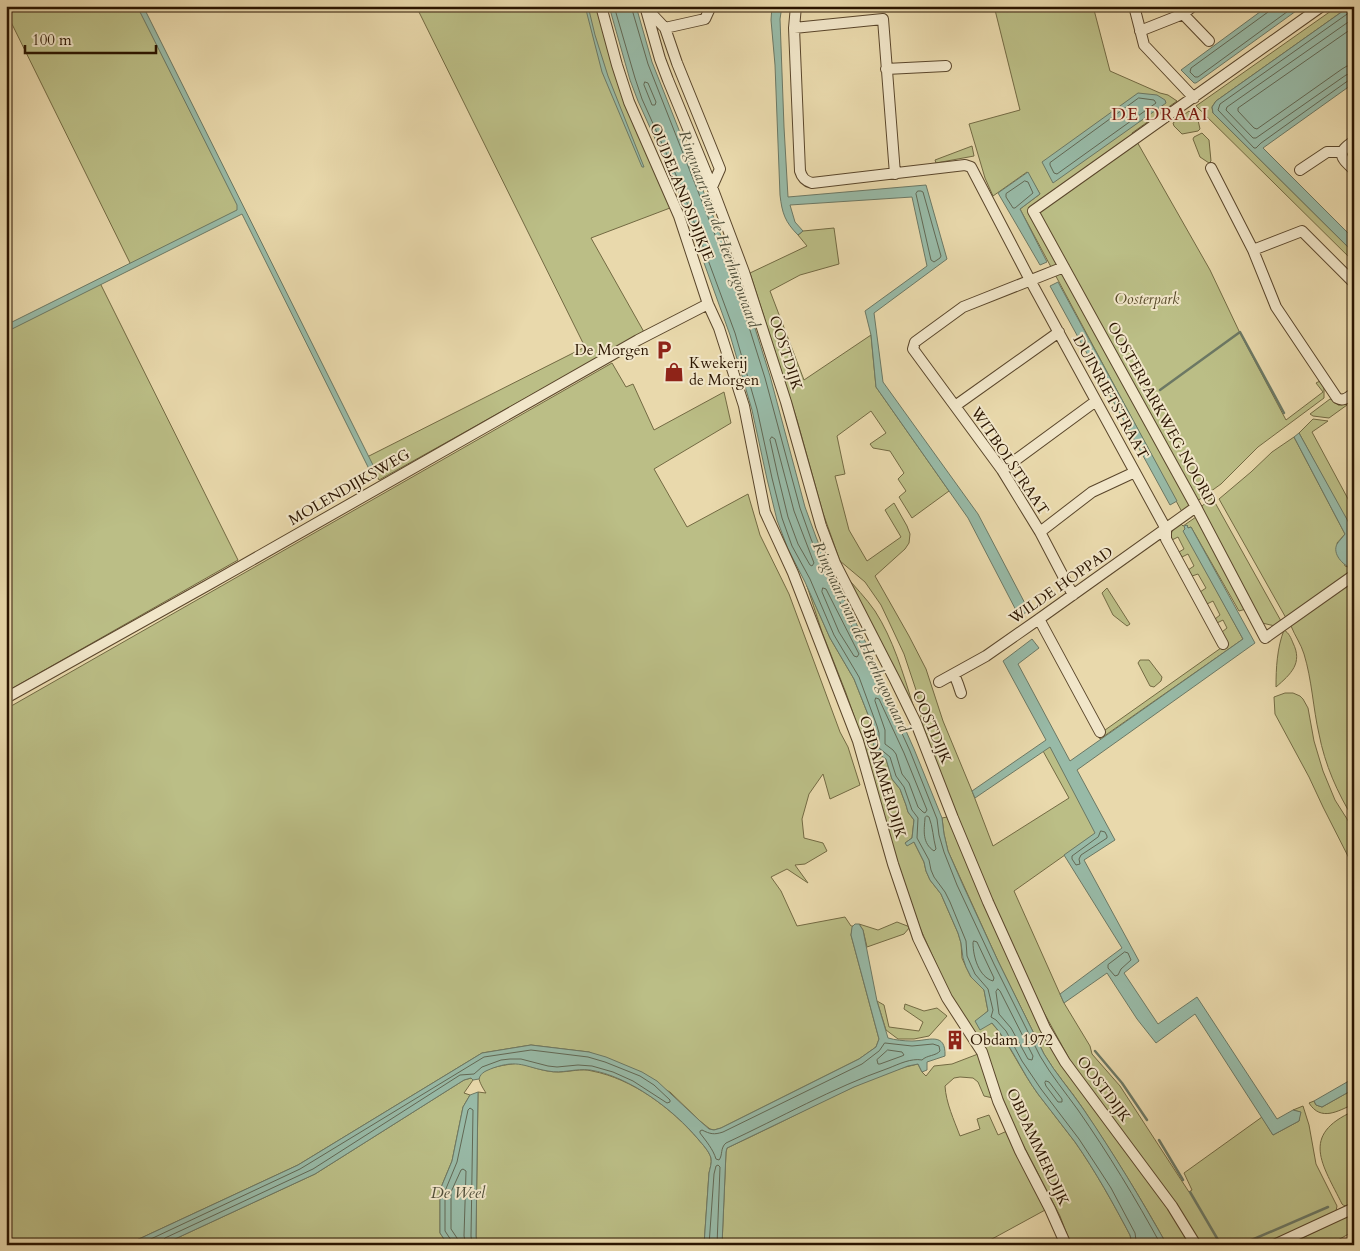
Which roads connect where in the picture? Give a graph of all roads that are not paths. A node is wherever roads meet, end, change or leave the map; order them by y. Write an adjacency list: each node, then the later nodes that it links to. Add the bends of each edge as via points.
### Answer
1 (601, 6): 27 (street, OUDELANDSDIJKJE, via 629,102 679,216)
2 (645, 6): 9 (street); 22 (street, OOSTDIJK, via 660,59)
3 (711, 6): 9 (street, via 705,19)
4 (796, 6): 10 (street)
5 (1134, 6): 11 (street)
6 (1193, 6): 8 (street)
7 (1322, 6): 15 (street, OOSTERPARKWEG NOORD)
8 (1182, 10): 11 (street); 12 (street)
9 (665, 28): 22 (street, via 720,169)
10 (794, 28): 14 (street, via 883,19); 21 (street, via 800,171 803,178 812,183)
11 (1140, 31): 15 (street, via 1144,45)
12 (1209, 41)
13 (946, 66): 14 (street)
14 (886, 69): 21 (street)
15 (1194, 98): 24 (street, OOSTERPARKWEG NOORD, via 1032,211)
16 (1354, 141): 17 (street)
17 (1341, 152): 19 (street, via 1327,152); 20 (street)
18 (1211, 168): 23 (street)
19 (1300, 170)
20 (1354, 170)
21 (895, 174): 25 (street, DUINRIETSTRAAT, via 965,165 971,167)
22 (712, 187): 48 (street, OOSTDIJK, via 763,329 832,554 916,723 953,818 1045,1028 1065,1062 1172,1206)
23 (1253, 250): 26 (street, via 1302,231); 29 (street, via 1276,308 1336,398 1344,400)
24 (1064, 267): 25 (street); 34 (street, OOSTERPARKWEG NOORD)
25 (1030, 280): 28 (street, DUINRIETSTRAAT); 31 (street, WITBOLSTRAAT, via 963,307 916,342 913,349)
26 (1354, 283)
27 (708, 304): 44 (street, MOLENDIJKSWEG); 47 (street, OBDAMMERDIJK, via 744,406 765,512 793,572 858,741 918,938 947,998 982,1052 998,1101)
28 (1058, 332): 30 (street, DUINRIETSTRAAT); 31 (street)
29 (1354, 394)
30 (1096, 401): 32 (street); 33 (street, DUINRIETSTRAAT)
31 (955, 406): 32 (street, WITBOLSTRAAT)
32 (1002, 470): 36 (street, WITBOLSTRAAT)
33 (1135, 472): 35 (street, DUINRIETSTRAAT); 36 (street, via 1092,492)
34 (1196, 507): 35 (street, WILDE HOPPAD); 37 (street, OOSTERPARKWEG NOORD, via 1265,638)
35 (1166, 529): 38 (street, WILDE HOPPAD); 40 (street, DUINRIETSTRAAT, via 1166,539)
36 (1040, 532): 38 (street, WITBOLSTRAAT)
37 (1354, 575)
38 (1073, 596): 39 (street, WILDE HOPPAD)
39 (1040, 620): 41 (street, WILDE HOPPAD); 45 (street)
40 (1223, 644)
41 (954, 674): 42 (street, WILDE HOPPAD); 43 (street)
42 (939, 682)
43 (961, 693)
44 (6, 698)
45 (1100, 732)
46 (1354, 1208): 49 (street)
47 (1066, 1245)
48 (1196, 1245)
49 (1274, 1245)

